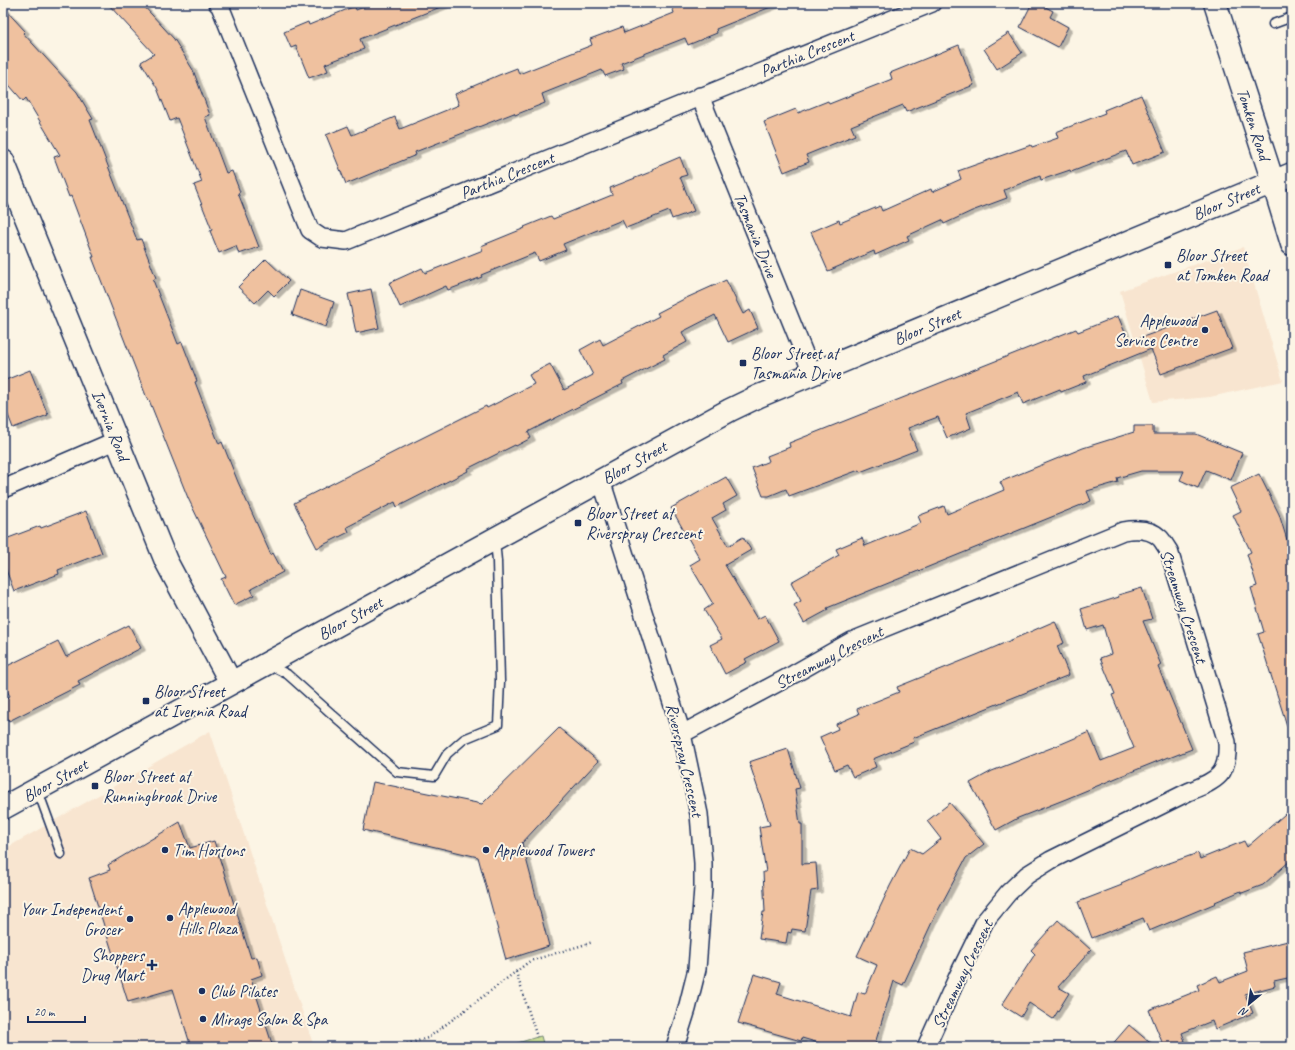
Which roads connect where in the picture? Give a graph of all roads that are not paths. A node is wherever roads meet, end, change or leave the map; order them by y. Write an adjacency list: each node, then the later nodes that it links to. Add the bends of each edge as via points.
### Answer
1 (932, 3): 6 (street, Parthia Crescent)
2 (1215, 3): 8 (street, Tomken Road)
3 (221, 4): 6 (street, Parthia Crescent, via 310,230 322,238 346,240)
4 (1292, 17): 5 (lane)
5 (1273, 24)
6 (700, 96): 10 (street, Tasmania Drive)
7 (3, 161): 11 (street, Ivernia Road)
8 (1283, 178): 9 (street, Tomken Road); 10 (street, Bloor Street)
9 (1292, 244)
10 (812, 374): 12 (street, Bloor Street, via 730,410)
11 (116, 440): 13 (street); 16 (street, Ivernia Road, via 166,561)
12 (601, 480): 14 (street, Bloor Street); 17 (street, Riverspray Crescent)
13 (3, 488)
14 (494, 539): 15 (street, Bloor Street); 15 (lane, via 497,561 500,681 498,726 464,739 446,754 434,776 397,772 287,674)
15 (266, 664): 16 (street, Bloor Street)
16 (231, 683): 18 (street, Bloor Street)
17 (682, 734): 21 (street, Riverspray Crescent, via 699,814 703,888 697,969 688,1009); 22 (street, Streamway Crescent, via 852,641 1123,531 1147,530 1160,537 1169,551 1227,742 1228,757 1225,768 1209,784 1051,860 1027,875 985,921)
18 (38, 789): 19 (street, Bloor Street); 20 (lane)
19 (3, 808)
20 (61, 854)
21 (675, 1047)
22 (926, 1047)

